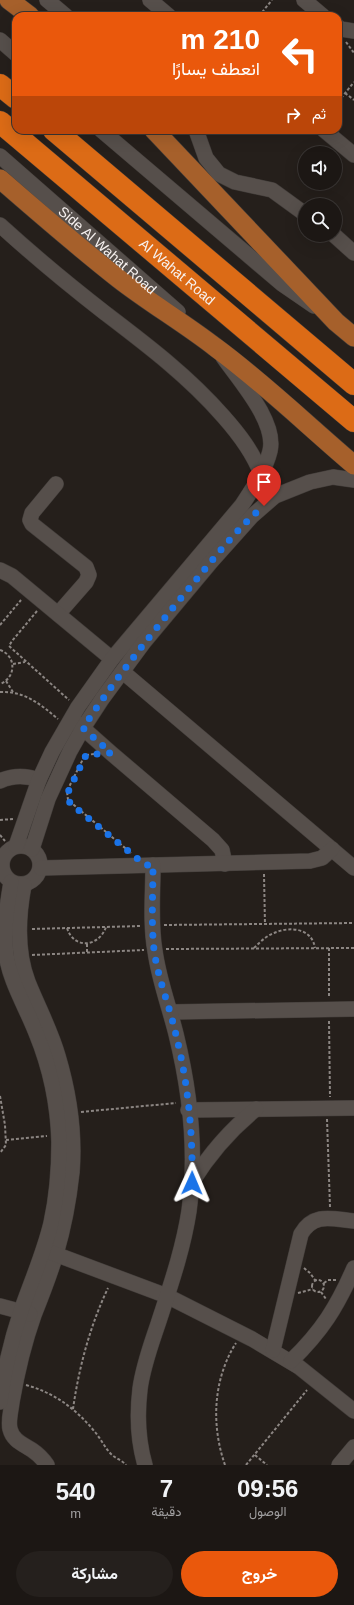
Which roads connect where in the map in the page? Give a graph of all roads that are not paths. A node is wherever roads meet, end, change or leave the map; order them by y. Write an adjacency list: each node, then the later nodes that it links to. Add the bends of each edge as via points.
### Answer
1 (9, 0): 5 (main road)
2 (47, 0): 6 (street)
3 (150, 0): 7 (street)
4 (304, 0): 8 (street)
5 (25, 12)
6 (61, 12)
7 (164, 12)
8 (318, 12)
9 (342, 28): 10 (street)
10 (354, 31)
11 (0, 40): 12 (street)
12 (12, 50)
13 (0, 85): 14 (highway)
14 (12, 95)
15 (0, 122): 16 (highway, Al Wahat Road)
16 (12, 132)
17 (14, 134): 34 (highway, Al Wahat Road)
18 (59, 134): 33 (highway, Al Wahat Road)
19 (106, 134): 30 (street, via 282,284)
20 (158, 134): 30 (main road)
21 (197, 134): 26 (street, via 206,158 220,174 236,182 272,190)
22 (329, 134): 23 (street)
23 (354, 155)
24 (0, 156): 32 (street, Side Al Wahat Road)
25 (0, 179): 32 (main road, via 118,278)
26 (298, 209)
27 (0, 226): 36 (street, via 188,379 216,407 241,438 254,456)
28 (342, 242): 29 (street)
29 (354, 253)
30 (336, 322): 31 (main road)
31 (354, 337)
32 (215, 346): 35 (main road); 36 (street, Side Al Wahat Road, via 265,418 271,433 271,449)
33 (354, 384)
34 (354, 421)
35 (354, 465)
36 (261, 474): 40 (street, Side Al Wahat Road)
37 (354, 480): 40 (street, via 333,477 310,482 275,496)
38 (56, 484): 41 (street, via 32,513 30,520 86,567 89,575 86,582)
39 (0, 570): 41 (street, via 12,576)
40 (189, 579): 42 (street)
41 (58, 614): 43 (street)
42 (139, 638): 43 (street); 44 (street)
43 (112, 659): 45 (street)
44 (123, 672): 46 (street); 51 (street)
45 (72, 717): 46 (street); 47 (street)
46 (83, 728): 50 (street, via 53,787); 52 (street, via 218,844)
47 (39, 780): 48 (street, via 14,776); 49 (street)
48 (0, 781)
49 (16, 846): 50 (street, via 27,846); 54 (street, via 7,852)
50 (32, 849): 55 (street, via 39,857)
51 (332, 849): 52 (street, via 316,860); 56 (street)
52 (225, 864): 53 (street)
53 (149, 865): 55 (street); 59 (street, via 154,950)
54 (1, 866): 57 (street, via 4,875)
55 (41, 868): 57 (street, via 37,877 29,883)
56 (354, 868)
57 (18, 883): 65 (street, via 7,907 6,954 14,982 36,1032 52,1085 59,1168 50,1223); 65 (street, via 21,955 28,980 58,1056 70,1113 72,1170 68,1206)
58 (354, 1010): 59 (street)
59 (171, 1012): 60 (street, via 182,1061)
60 (188, 1106): 62 (street); 63 (street)
61 (354, 1108): 62 (street)
62 (256, 1109): 63 (street, via 220,1142)
63 (192, 1183): 67 (street, via 183,1240)
64 (354, 1221): 70 (street, via 318,1219 305,1227 301,1234)
65 (50, 1252): 67 (street); 69 (street)
66 (354, 1268): 71 (street, via 342,1296 327,1321)
67 (167, 1296): 70 (street); 77 (street, via 146,1357 140,1389 138,1421)
68 (0, 1306): 69 (street)
69 (28, 1313): 72 (street, via 26,1340)
70 (273, 1350): 71 (street)
71 (291, 1361): 73 (street)
72 (8, 1392): 74 (street)
73 (354, 1411)
74 (5, 1417): 76 (street, via 13,1436)
75 (354, 1447): 78 (street)
76 (47, 1465)
77 (144, 1465)
78 (339, 1465)

